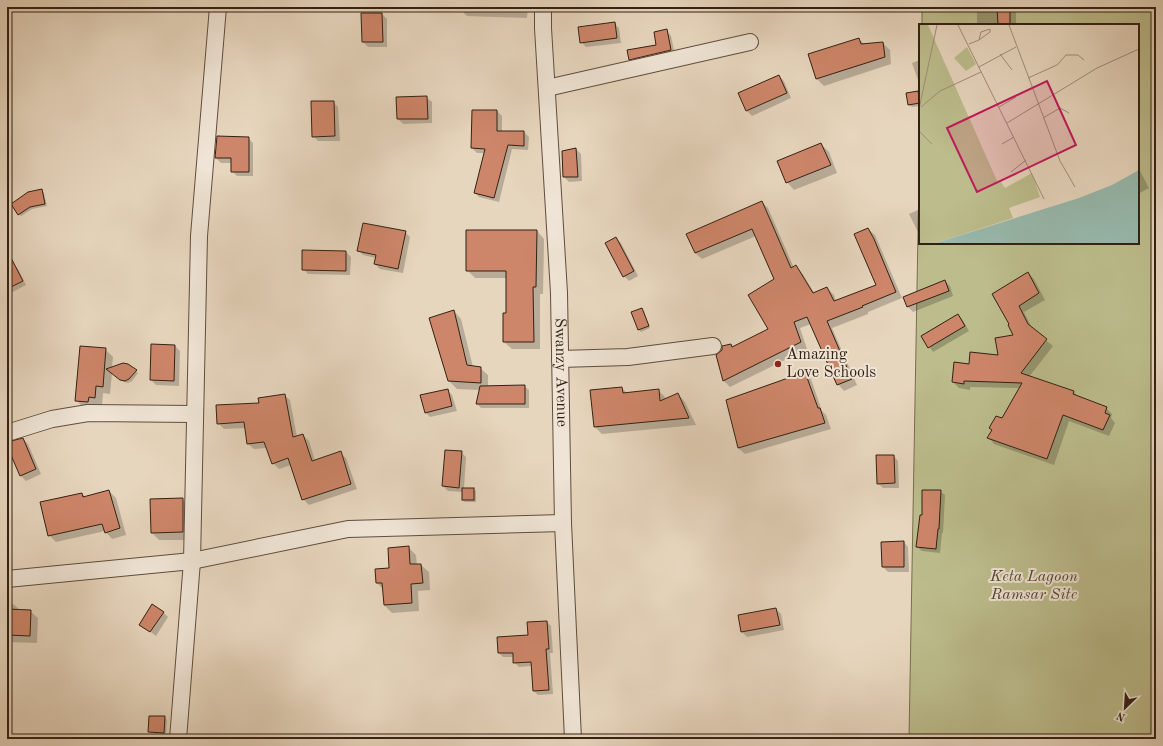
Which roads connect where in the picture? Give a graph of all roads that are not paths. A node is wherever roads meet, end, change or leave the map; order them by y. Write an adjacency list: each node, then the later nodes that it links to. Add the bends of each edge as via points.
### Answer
1 (218, 7): 7 (street, via 199,236)
2 (544, 7): 4 (street, Swanzy Avenue)
3 (750, 42): 4 (street)
4 (547, 88): 6 (street, Swanzy Avenue, via 559,293)
5 (713, 346): 6 (street, via 628,357)
6 (560, 359): 9 (street, Swanzy Avenue)
7 (195, 414): 8 (street, via 88,413 52,419); 10 (street)
8 (7, 433)
9 (563, 523): 10 (street, via 348,529); 13 (street, Swanzy Avenue)
10 (192, 561): 11 (street); 12 (street)
11 (7, 579)
12 (178, 739)
13 (573, 739)

